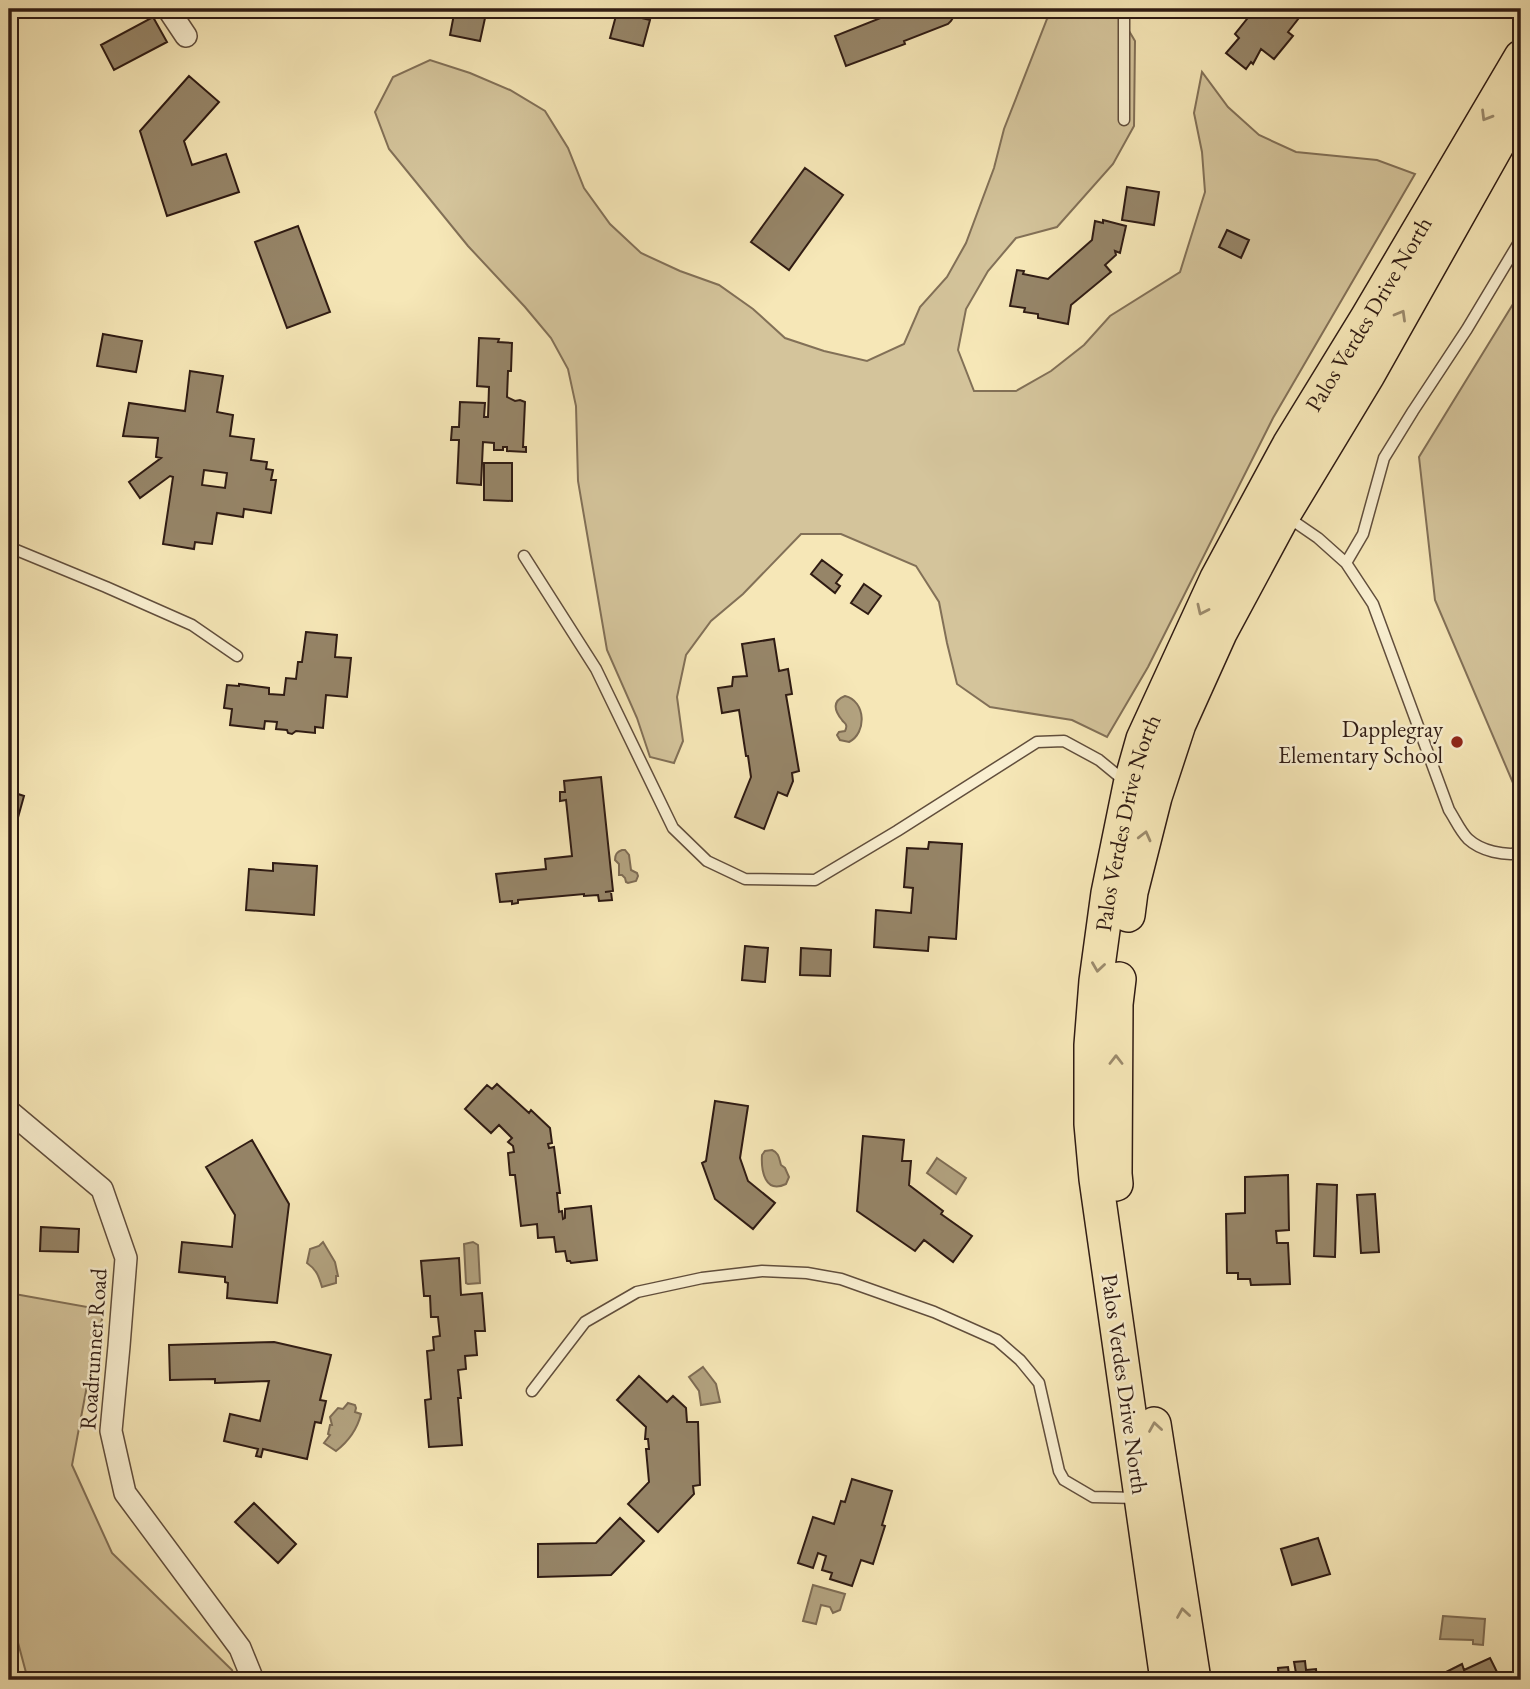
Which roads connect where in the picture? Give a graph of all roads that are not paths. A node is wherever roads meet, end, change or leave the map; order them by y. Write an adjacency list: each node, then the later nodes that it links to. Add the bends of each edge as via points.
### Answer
1 (168, 9): 3 (street)
2 (1124, 9): 6 (lane)
3 (186, 36)
4 (1521, 57): 8 (main road, Palos Verdes Drive North, one-way to 8)
5 (1521, 103): 9 (main road, Palos Verdes Drive North, one-way to 5)
6 (1124, 120)
7 (1521, 239): 12 (lane, via 1384,458 1363,534)
8 (1367, 318): 9 (main road, via 1358,361 1289,477); 13 (main road, Palos Verdes Drive North, via 1289,445)
9 (1284, 514): 12 (lane); 13 (main road); 15 (main road, Palos Verdes Drive North)
10 (9, 547): 14 (lane, via 191,625)
11 (524, 556): 15 (lane, via 596,669 673,828 707,861 745,880 815,880 1037,742 1064,741)
12 (1346, 563): 16 (lane, via 1373,604 1448,810 1468,838 1485,850)
13 (1216, 578): 15 (main road, Palos Verdes Drive North, one-way to 15, via 1148,728)
14 (236, 656)
15 (1142, 791): 19 (main road, Palos Verdes Drive North, via 1108,893 1091,1045 1091,1124 1096,1179)
16 (1521, 853)
17 (9, 1111): 20 (street, Roadrunner Road, via 102,1189 126,1258 111,1431 125,1493 240,1648)
18 (532, 1391): 19 (lane, via 584,1322 637,1292 762,1271 807,1273 841,1279 997,1340 1039,1383 1064,1480 1093,1497)
19 (1154, 1496): 21 (main road, Palos Verdes Drive North); 22 (main road, Palos Verdes Drive North, one-way to 19)
20 (253, 1680)
21 (1167, 1680)
22 (1194, 1680)

